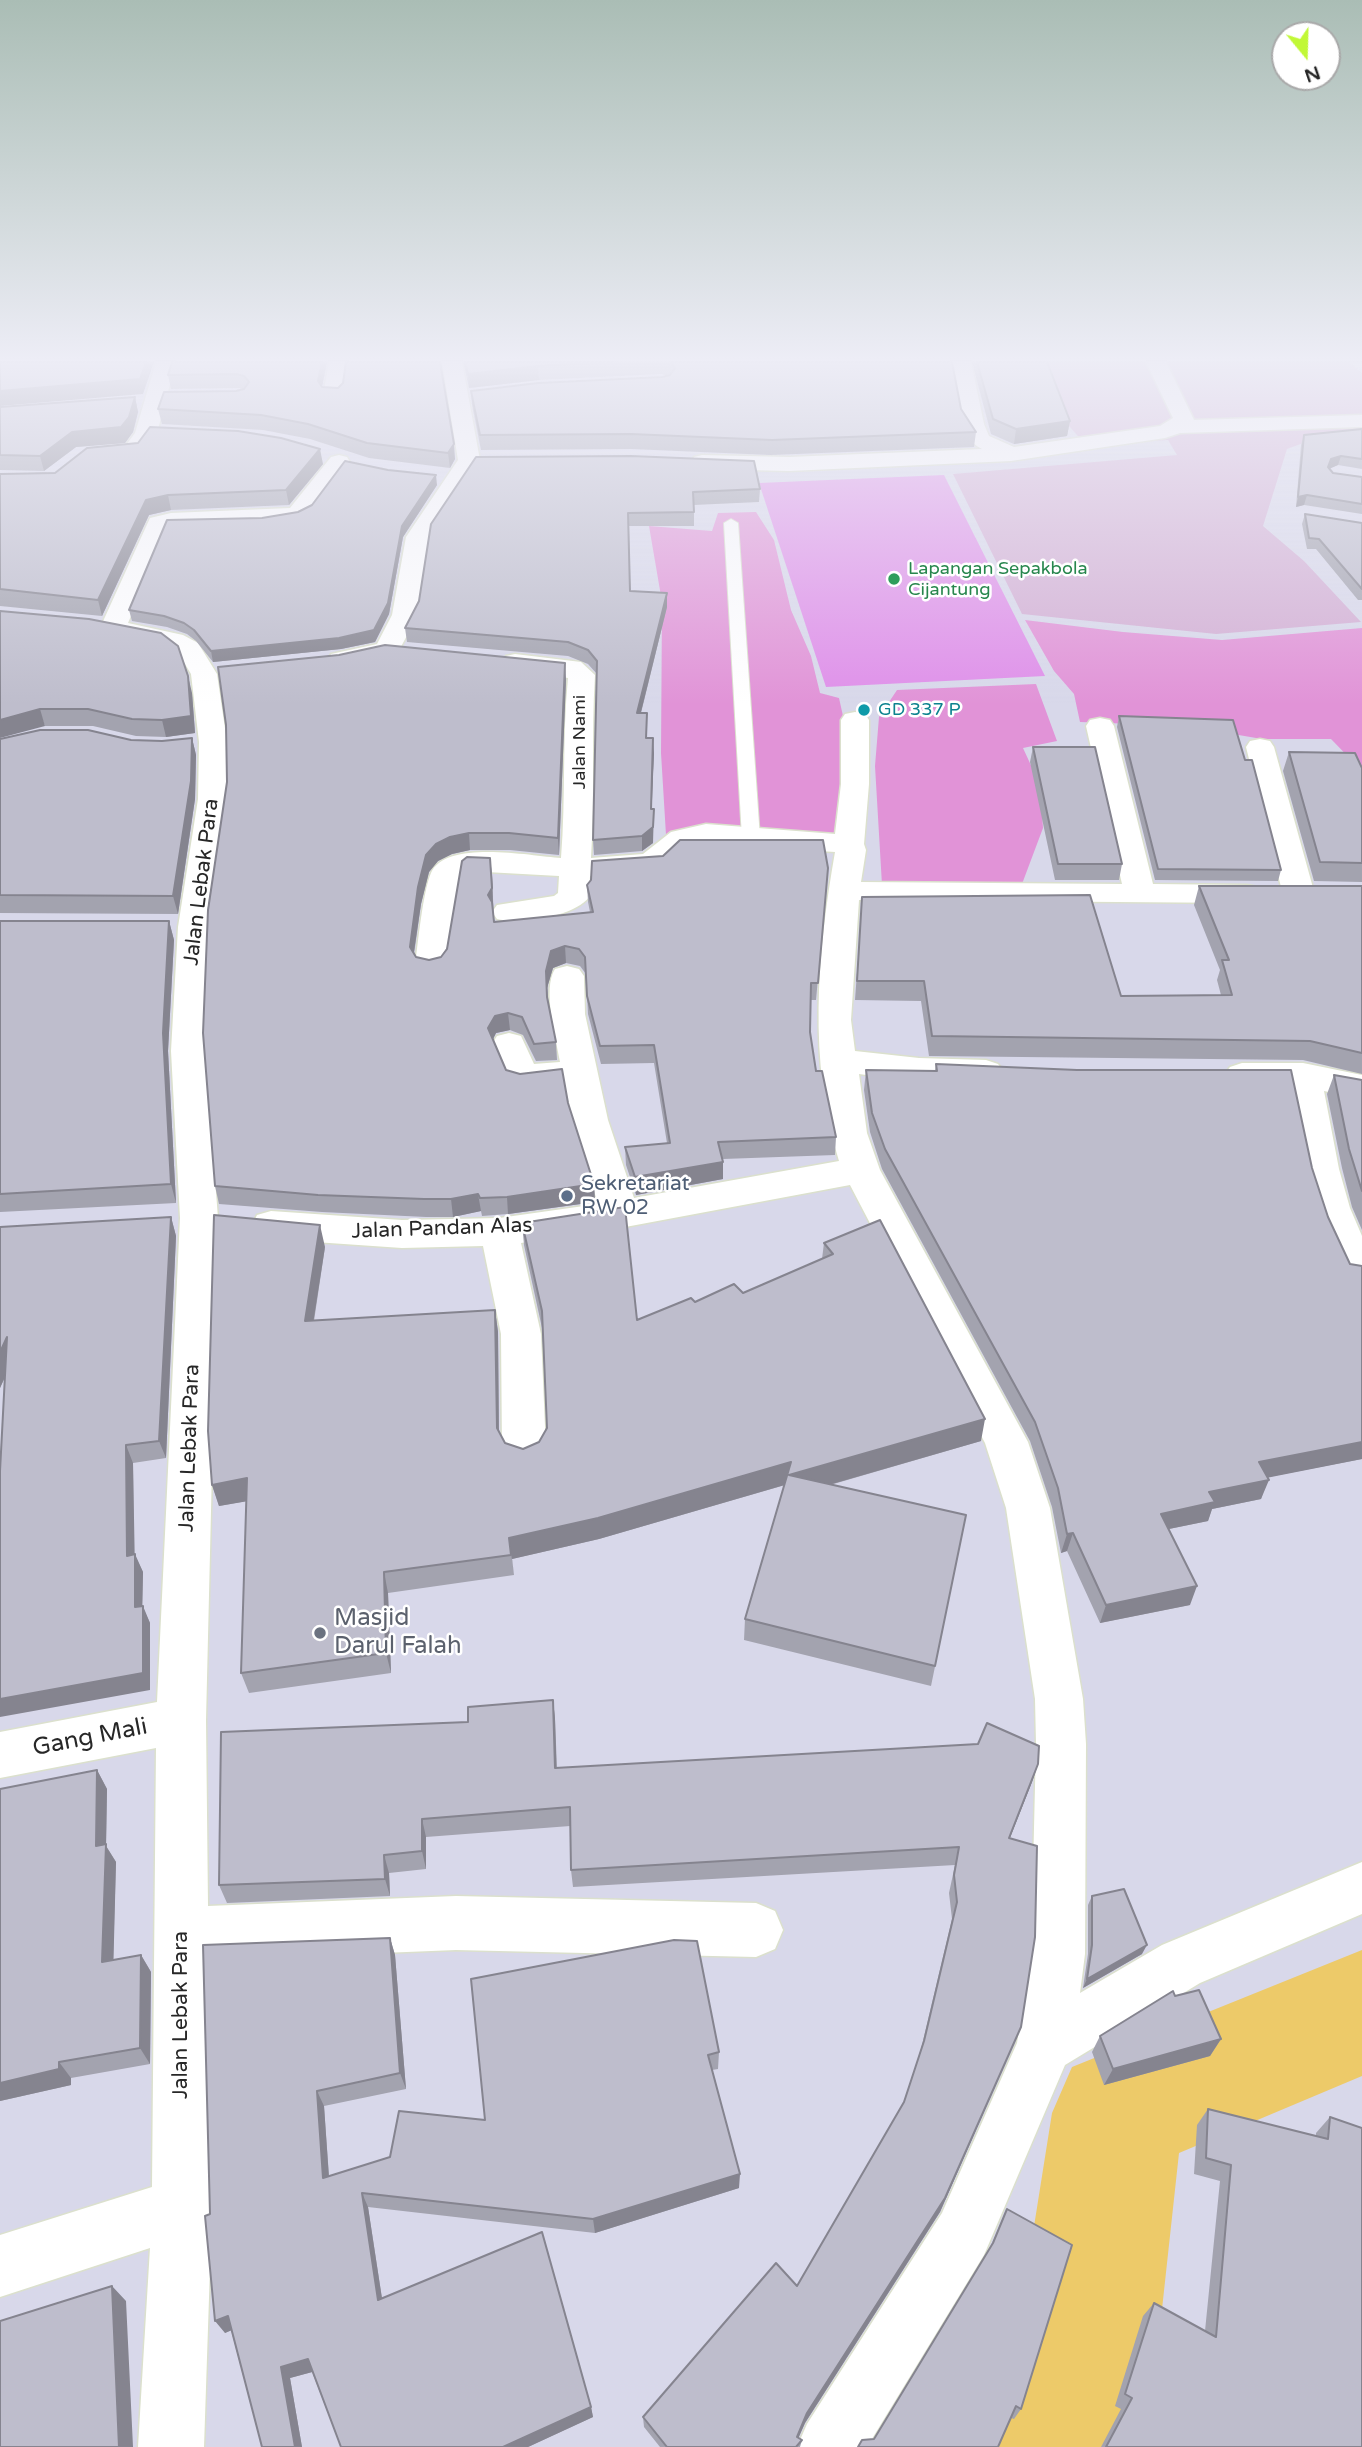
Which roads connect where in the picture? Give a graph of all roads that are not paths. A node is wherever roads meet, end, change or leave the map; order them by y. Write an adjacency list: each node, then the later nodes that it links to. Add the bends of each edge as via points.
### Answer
1 (321, 476): 28 (street, Jalan Lebak Para, via 297,514 158,523 93,627 174,640 218,672 201,743 213,799 180,927 188,1051)
2 (458, 476): 4 (street, via 418,537 405,615)
3 (731, 523): 11 (lane)
4 (387, 650): 5 (street); 7 (street)
5 (415, 652)
6 (484, 659): 13 (street, Jalan Nami, via 568,667 582,676)
7 (313, 662)
8 (855, 720): 12 (street)
9 (1100, 726): 15 (street)
10 (1260, 747): 15 (street, via 1311,895)
11 (751, 838): 12 (street); 13 (street, via 688,835 673,841 652,863)
12 (849, 844): 14 (street)
13 (574, 868): 16 (street, Jalan Nami, via 570,901); 17 (street, via 478,861 453,866 446,874)
14 (844, 891): 15 (street); 20 (street, via 834,1020)
15 (1140, 893)
16 (508, 912)
17 (430, 965)
18 (567, 976): 21 (street, via 566,997)
19 (509, 1044): 21 (street, via 521,1077)
20 (838, 1060): 22 (street, via 919,1070); 26 (street, via 849,1133)
21 (582, 1072): 27 (street, via 590,1120)
22 (1020, 1073)
23 (1209, 1074): 24 (street)
24 (1303, 1075): 25 (street); 30 (street, via 1320,1169)
25 (1362, 1087)
26 (861, 1170): 27 (street, Jalan Pandan Alas); 37 (street, via 1006,1441 1028,1508 1059,1699 1061,1744 1058,1954)
27 (620, 1214): 29 (street, Jalan Pandan Alas)
28 (179, 1219): 29 (street, Jalan Pandan Alas, via 338,1232); 32 (street, Jalan Lebak Para)
29 (499, 1232): 31 (street, via 521,1334)
30 (1358, 1272)
31 (524, 1450)
32 (181, 1720): 33 (street, Gang Mali); 36 (street, Jalan Lebak Para)
33 (0, 1755)
34 (1362, 1888): 37 (street, via 1181,1964)
35 (756, 1930): 36 (street, via 456,1923)
36 (181, 1934): 38 (street, Jalan Lebak Para)
37 (1045, 2045): 41 (street, via 962,2234)
38 (181, 2208): 39 (street); 40 (street, Jalan Lebak Para)
39 (0, 2266)
40 (171, 2447)
41 (830, 2447)

